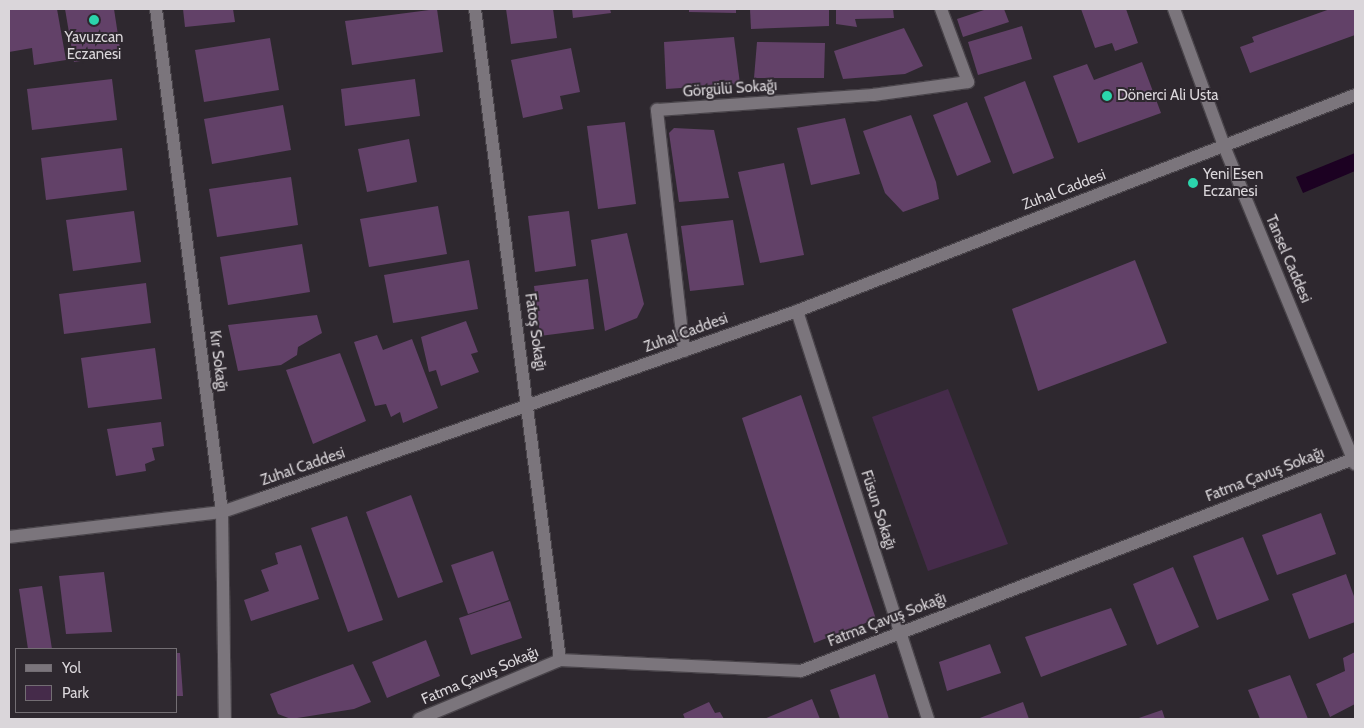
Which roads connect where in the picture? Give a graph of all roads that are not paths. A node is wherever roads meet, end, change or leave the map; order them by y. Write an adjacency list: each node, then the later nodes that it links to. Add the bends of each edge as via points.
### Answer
1 (156, 9): 11 (street, Kır Sokağı)
2 (476, 9): 9 (street, Fatoş Sokağı)
3 (941, 9): 8 (street, Görgülü Sokağı, via 968,82 873,95 657,110)
4 (1174, 9): 6 (street, Tansel Caddesi)
5 (1355, 95): 6 (street, Zuhal Caddesi)
6 (1224, 146): 7 (street, Zuhal Caddesi); 10 (street, Tansel Caddesi)
7 (796, 311): 8 (street, Zuhal Caddesi); 13 (street, Füsun Sokağı)
8 (684, 352): 9 (street, Zuhal Caddesi)
9 (528, 405): 11 (street, Zuhal Caddesi); 14 (street, Fatoş Sokağı)
10 (1354, 461): 13 (street, Fatma Çavuş Sokağı)
11 (222, 512): 12 (street, Zuhal Caddesi); 15 (street, Kır Sokağı)
12 (9, 537)
13 (900, 632): 14 (street, Fatma Çavuş Sokağı, via 801,671); 17 (street, Füsun Sokağı)
14 (560, 660): 16 (street, Fatma Çavuş Sokağı)
15 (225, 719)
16 (419, 719)
17 (928, 719)

